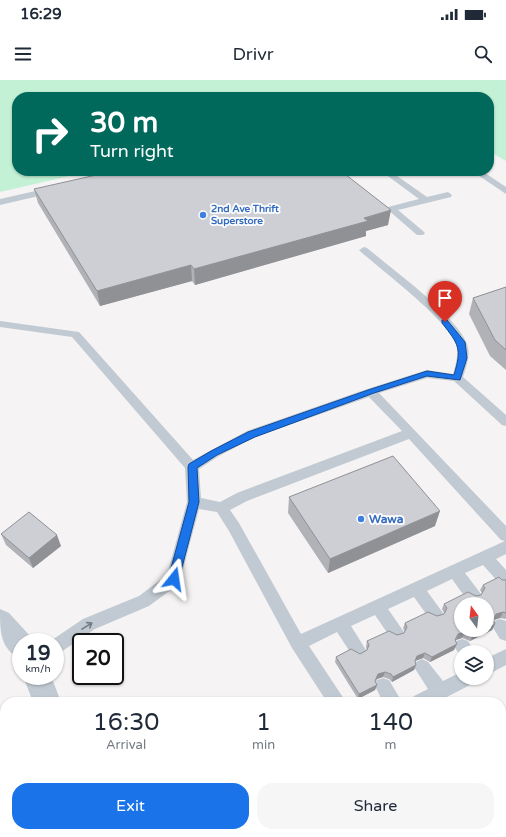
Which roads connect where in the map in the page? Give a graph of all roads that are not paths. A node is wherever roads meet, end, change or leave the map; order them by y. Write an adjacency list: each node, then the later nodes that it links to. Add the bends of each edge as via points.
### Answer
1 (392, 176): 6 (lane)
2 (484, 176): 4 (lane)
3 (63, 188): 7 (lane)
4 (506, 191)
5 (448, 195): 6 (lane)
6 (426, 200): 8 (lane, via 391,209)
7 (0, 202)
8 (420, 233)
9 (364, 250): 11 (lane, via 453,330 461,342 463,358)
10 (0, 324): 15 (lane, via 75,334)
11 (457, 378): 12 (lane, via 427,374); 13 (lane)
12 (371, 392): 14 (lane); 15 (lane, via 252,434)
13 (506, 422)
14 (411, 432): 17 (lane, via 242,497); 18 (lane)
15 (192, 467): 16 (lane)
16 (194, 502): 17 (lane); 31 (lane, one-way to 16, via 89,624 144,601 174,579)
17 (221, 508): 32 (lane)
18 (506, 536)
19 (506, 547): 20 (lane)
20 (485, 557): 21 (lane); 22 (lane)
21 (454, 571): 23 (lane); 24 (lane)
22 (504, 579)
23 (416, 588): 25 (lane); 26 (lane)
24 (473, 594)
25 (377, 606): 28 (lane); 29 (lane)
26 (435, 612)
27 (0, 621): 30 (street)
28 (340, 623): 32 (lane); 33 (lane)
29 (396, 632)
30 (12, 635)
31 (64, 641)
32 (298, 643): 42 (lane)
33 (358, 650)
34 (506, 657): 35 (lane)
35 (494, 663)
36 (422, 666): 40 (lane)
37 (454, 684): 40 (lane)
38 (40, 685): 41 (street)
39 (383, 686): 43 (lane)
40 (440, 691): 44 (lane)
41 (45, 697)
42 (334, 697)
43 (390, 697)
44 (429, 697)

